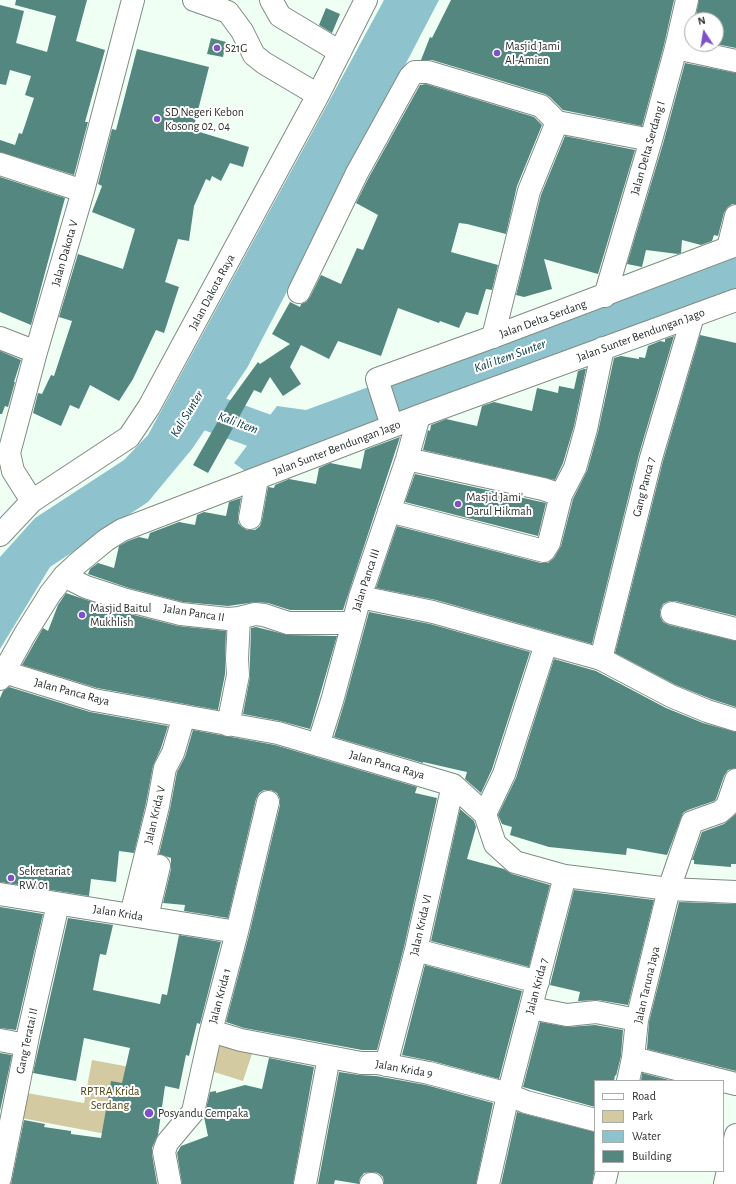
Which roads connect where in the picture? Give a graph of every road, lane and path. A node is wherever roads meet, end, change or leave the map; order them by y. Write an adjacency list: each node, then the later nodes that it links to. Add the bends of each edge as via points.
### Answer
1 (133, 0): 13 (street, Jalan Dakota V)
2 (194, 0): 9 (street, via 228,12 242,31 254,55)
3 (271, 0): 7 (street, via 280,16)
4 (366, 0): 7 (street, Jalan Dakota Raya)
5 (687, 0): 6 (street, Jalan Delta Serdang I)
6 (676, 48): 8 (street); 11 (street, Jalan Delta Serdang I)
7 (340, 52): 9 (street, Jalan Dakota Raya)
8 (736, 61)
9 (318, 95): 29 (street, Jalan Dakota Raya, via 149,408 130,437)
10 (557, 122): 11 (street); 16 (street, via 540,106 428,72 418,71 413,74 351,183); 20 (street, Jalan Delta Serdang, via 529,191)
11 (651, 140): 17 (street, Jalan Delta Serdang I)
12 (0, 164): 13 (street)
13 (83, 191): 23 (street, Jalan Dakota V)
14 (736, 216): 15 (street)
15 (732, 247): 17 (street, Jalan Delta Serdang)
16 (299, 292)
17 (605, 296): 20 (street, Jalan Delta Serdang)
18 (736, 300): 19 (street, Jalan Sunter Bendungan Jago)
19 (693, 316): 22 (street, Jalan Sunter Bendungan Jago); 40 (street, Gang Panca 7, via 651,458)
20 (493, 337): 25 (street, via 377,379)
21 (0, 338): 23 (street)
22 (603, 348): 24 (street, Jalan Sunter Bendungan Jago); 28 (street, via 586,429 575,468)
23 (36, 352): 29 (street, Jalan Dakota V, via 9,453 13,471)
24 (419, 416): 25 (street, Jalan Sunter Bendungan Jago); 26 (street, Jalan Panca III)
25 (392, 424): 27 (street, Jalan Sunter Bendungan Jago)
26 (407, 459): 28 (street); 30 (street, Jalan Panca III)
27 (257, 479): 31 (street); 33 (street, Jalan Sunter Bendungan Jago, via 122,530)
28 (562, 495): 30 (street, via 549,543 544,551)
29 (32, 501): 32 (street, Jalan Dakota Raya)
30 (389, 511): 34 (street, Jalan Panca III)
31 (250, 518)
32 (0, 535)
33 (64, 576): 36 (street, Jalan Panca II, via 86,587 126,600 195,616); 41 (street, Jalan Sunter Bendungan Jago, via 50,594)
34 (360, 597): 37 (street, Jalan Panca III); 39 (street, via 433,612)
35 (672, 612): 38 (street)
36 (239, 618): 37 (street, Jalan Panca II, via 264,614 288,623); 44 (street, via 238,675)
37 (352, 623): 45 (street, Jalan Panca III)
38 (736, 629)
39 (546, 644): 40 (street); 49 (street, via 504,774)
40 (601, 659): 43 (street, via 671,696)
41 (2, 675): 42 (street, Jalan Panca Raya, via 94,700)
42 (184, 716): 44 (street, Jalan Panca Raya); 56 (street, Jalan Krida V, via 173,753 165,768)
43 (736, 720)
44 (228, 724): 45 (street, Jalan Panca Raya, via 278,733)
45 (318, 745): 47 (street, Jalan Panca Raya)
46 (736, 780): 52 (street, Jalan Taruna Jaya, via 727,806 720,812 692,822)
47 (453, 785): 49 (street, Jalan Panca Raya); 58 (street, Jalan Krida VI)
48 (268, 802): 57 (street, Jalan Krida 1)
49 (485, 814): 51 (street, Jalan Panca Raya, via 495,844 515,862)
50 (160, 863): 56 (street)
51 (565, 876): 52 (street, Jalan Panca Raya); 59 (street, Jalan Krida 7)
52 (669, 889): 53 (street, Jalan Panca Raya); 61 (street, Jalan Taruna Jaya)
53 (736, 892)
54 (0, 894): 55 (street, Jalan Krida)
55 (58, 904): 56 (street, Jalan Krida); 64 (street, Gang Teratai II)
56 (139, 916): 57 (street, Jalan Krida)
57 (236, 932): 62 (street, Jalan Krida 1)
58 (416, 950): 59 (street); 67 (street, Jalan Krida VI)
59 (538, 982): 60 (street, Jalan Krida 7)
60 (531, 1008): 61 (street, via 567,1015 596,1012); 72 (street, Jalan Krida 7)
61 (637, 1020): 66 (street, Jalan Taruna Jaya)
62 (211, 1031): 65 (street, Jalan Krida 9, via 241,1040); 77 (street, Jalan Krida 1, via 192,1112 167,1143 164,1152)
63 (0, 1040): 64 (street)
64 (26, 1045): 76 (street, Gang Teratai II)
65 (330, 1057): 67 (street, Jalan Krida 9); 78 (street)
66 (634, 1058): 68 (street, Jalan Taruna Jaya); 69 (street)
67 (386, 1065): 72 (street, Jalan Krida 9, via 429,1073)
68 (628, 1080)
69 (720, 1080)
70 (724, 1081): 71 (street)
71 (736, 1084)
72 (508, 1095): 73 (street, Jalan Krida 9); 79 (street, Jalan Krida 7)
73 (594, 1120)
74 (736, 1136): 81 (street)
75 (607, 1172): 80 (street)
76 (0, 1178)
77 (170, 1184)
78 (305, 1184)
79 (488, 1184)
80 (604, 1184)
81 (725, 1184)

